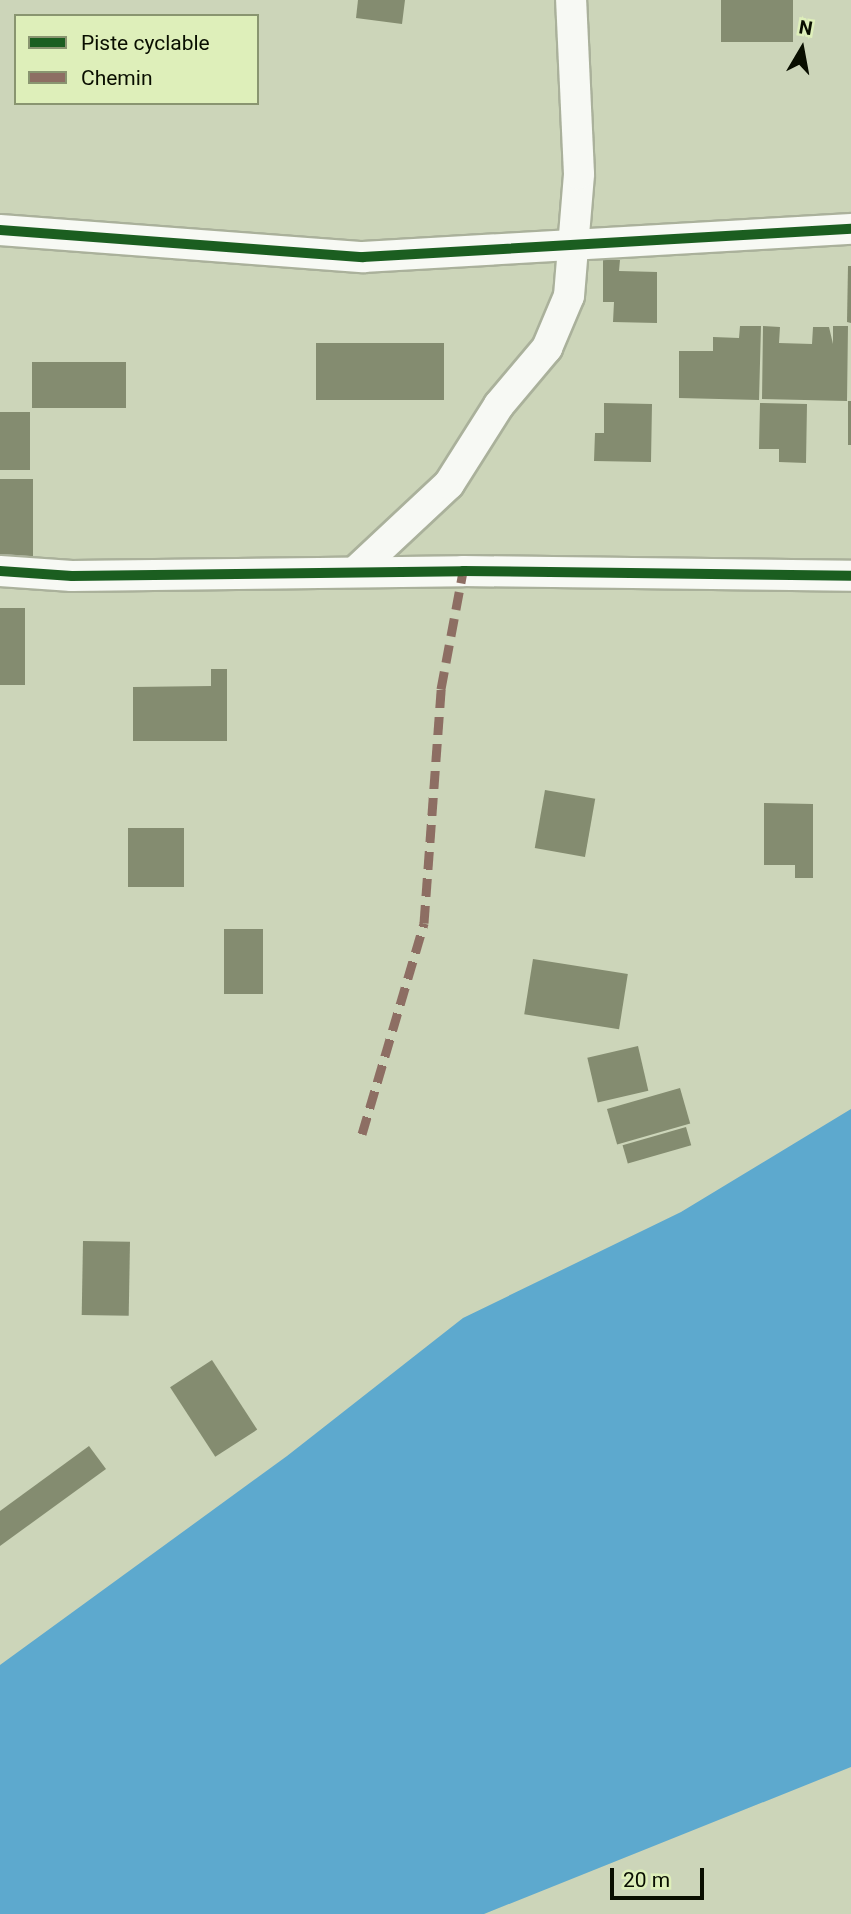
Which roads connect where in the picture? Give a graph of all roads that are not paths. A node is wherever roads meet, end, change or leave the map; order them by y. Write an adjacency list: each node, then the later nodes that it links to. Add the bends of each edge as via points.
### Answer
1 (571, 0): 4 (street, via 579,174)
2 (851, 229): 4 (street)
3 (0, 230): 4 (street, via 363,257)
4 (572, 246): 6 (street, via 569,296 547,348 499,405 449,484)
5 (0, 571): 6 (street, via 170,577)
6 (356, 571): 7 (street)
7 (851, 576)

